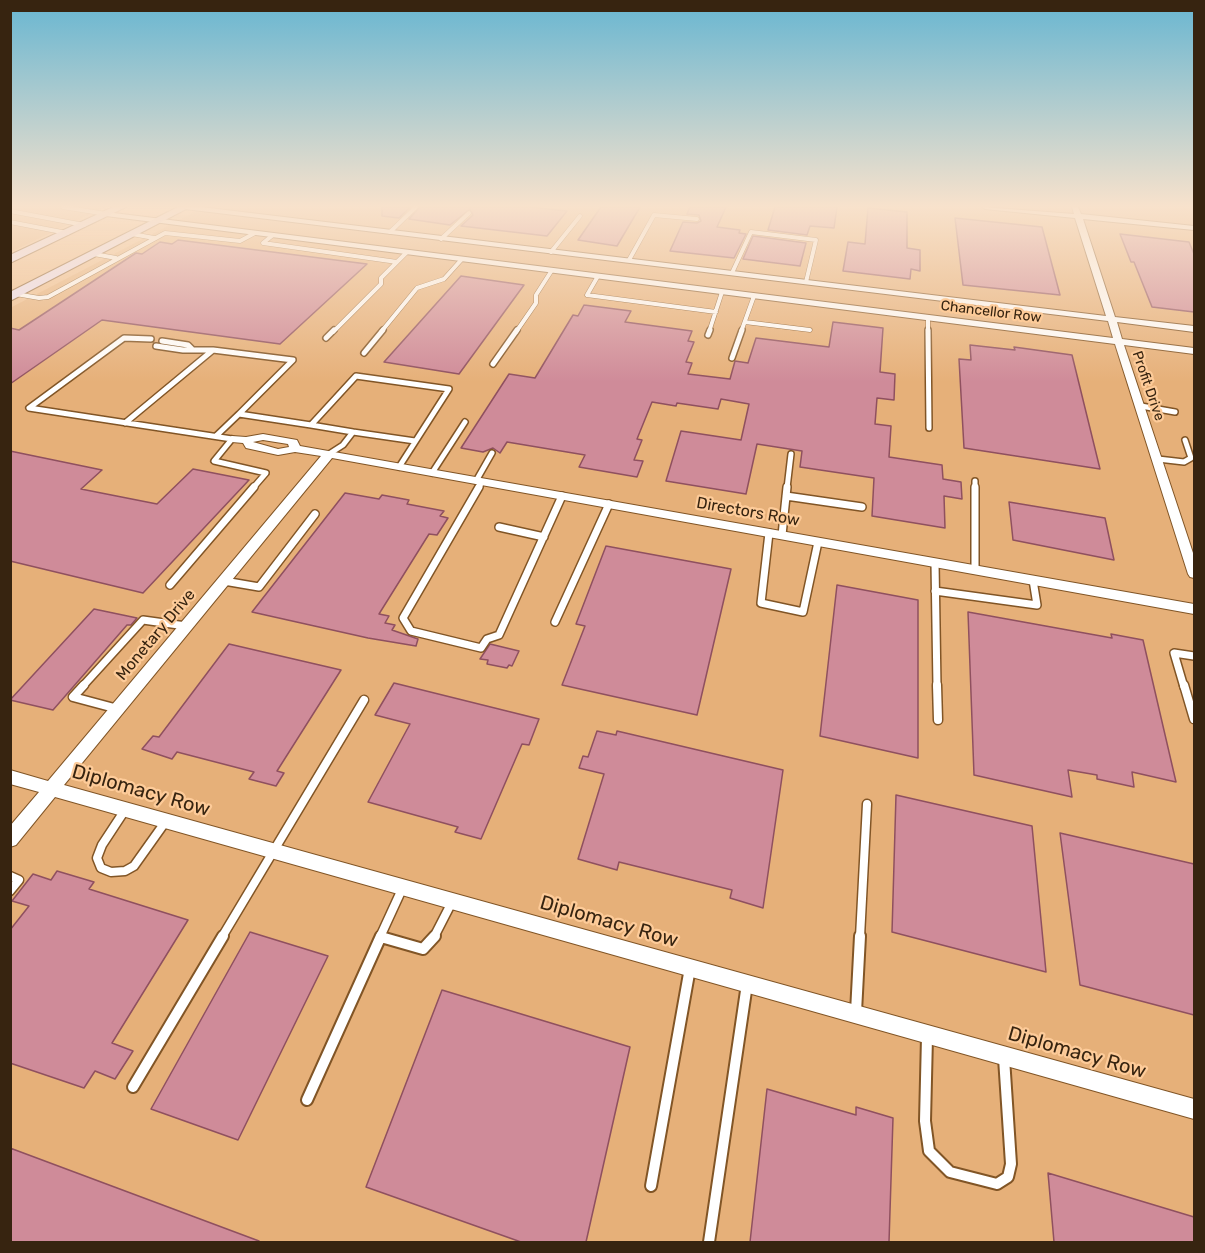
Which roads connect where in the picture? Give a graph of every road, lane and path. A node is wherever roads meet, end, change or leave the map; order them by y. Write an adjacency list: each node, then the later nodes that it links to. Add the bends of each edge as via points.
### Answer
1 (72, 265): 15 (main road)
2 (103, 265): 15 (lane, via 48,297)
3 (394, 265): 24 (lane, via 381,278 381,284)
4 (456, 265): 32 (lane, via 444,279 417,288)
5 (515, 265): 10 (street, Chancellor Row)
6 (672, 265): 11 (street, Chancellor Row)
7 (735, 265): 11 (lane)
8 (810, 265): 13 (lane)
9 (1095, 265): 19 (street, Profit Drive)
10 (552, 270): 12 (street, Chancellor Row); 34 (lane, via 536,295 534,306)
11 (732, 273): 13 (street, Chancellor Row)
12 (598, 276): 14 (street, Chancellor Row); 17 (lane, via 587,295)
13 (806, 282): 19 (street, Chancellor Row)
14 (722, 292): 16 (street, Chancellor Row); 17 (lane)
15 (13, 296)
16 (754, 296): 18 (street, Chancellor Row); 20 (lane)
17 (716, 312): 23 (lane)
18 (928, 317): 27 (street, Chancellor Row); 41 (lane)
19 (1112, 319): 21 (street, Chancellor Row); 27 (street, Profit Drive)
20 (745, 322): 22 (lane); 33 (lane)
21 (1194, 329)
22 (810, 330)
23 (708, 335)
24 (326, 338)
25 (151, 339): 39 (lane, via 143,342 124,338 29,408)
26 (162, 341): 29 (lane)
27 (1119, 342): 31 (street, Chancellor Row); 35 (street, Profit Drive)
28 (156, 346): 29 (lane)
29 (192, 349): 30 (lane)
30 (213, 350): 37 (lane, via 293,360); 39 (lane)
31 (1194, 351)
32 (364, 353)
33 (732, 358)
34 (493, 364)
35 (1141, 406): 36 (lane); 50 (street, Profit Drive)
36 (1175, 412)
37 (239, 414): 40 (lane); 43 (lane)
38 (465, 422): 52 (lane)
39 (125, 423): 43 (lane)
40 (310, 425): 42 (lane); 46 (lane, via 356,376 449,389)
41 (929, 428)
42 (353, 432): 46 (lane); 48 (lane)
43 (216, 436): 44 (lane)
44 (232, 439): 48 (street, Directors Row, via 278,452 295,449); 70 (lane, via 214,461 266,473)
45 (1185, 440): 50 (lane, via 1191,458 1184,462)
46 (415, 441): 51 (lane)
47 (492, 453): 54 (lane)
48 (329, 454): 51 (street, Directors Row); 68 (street, Monetary Drive)
49 (791, 454): 56 (lane)
50 (1158, 459): 67 (street, Profit Drive)
51 (399, 467): 52 (street, Directors Row)
52 (432, 473): 54 (street, Directors Row)
53 (975, 480): 66 (lane)
54 (479, 481): 55 (street, Directors Row); 63 (lane, via 403,618 411,631 481,648 487,639 499,635)
55 (562, 496): 57 (street, Directors Row); 63 (lane)
56 (786, 496): 58 (lane); 62 (lane)
57 (609, 504): 61 (street, Directors Row); 73 (lane)
58 (862, 507)
59 (315, 514): 68 (lane, via 259,586)
60 (498, 527): 63 (lane)
61 (769, 533): 62 (street, Directors Row); 64 (lane, via 761,603 803,612)
62 (782, 536): 64 (street, Directors Row)
63 (543, 537)
64 (818, 542): 65 (street, Directors Row)
65 (935, 563): 66 (street, Directors Row); 71 (lane)
66 (975, 570): 69 (street, Directors Row)
67 (1194, 574)
68 (224, 580): 74 (street, Monetary Drive)
69 (1033, 580): 71 (lane, via 1037,605); 72 (street, Directors Row)
70 (170, 585)
71 (935, 591): 79 (lane)
72 (1194, 609)
73 (555, 622)
74 (186, 626): 77 (street, Monetary Drive); 77 (lane, via 143,620 73,697)
75 (1194, 656): 78 (lane, via 1174,653)
76 (364, 700): 86 (lane)
77 (118, 709): 81 (street, Monetary Drive)
78 (1194, 719)
79 (938, 720)
80 (10, 777): 81 (street, Diplomacy Row)
81 (52, 789): 83 (street, Diplomacy Row); 85 (street, Monetary Drive)
82 (867, 804): 94 (lane)
83 (125, 810): 84 (street, Diplomacy Row); 84 (lane, via 97,858 100,868 111,872 134,866)
84 (166, 821): 86 (street, Diplomacy Row)
85 (10, 839)
86 (274, 851): 88 (street, Diplomacy Row); 97 (lane)
87 (10, 876): 89 (lane, via 19,880)
88 (403, 887): 90 (street, Diplomacy Row); 91 (lane)
89 (10, 891)
90 (453, 902): 91 (lane, via 436,935 423,949); 92 (street, Diplomacy Row)
91 (381, 937): 98 (lane)
92 (690, 968): 93 (street, Diplomacy Row); 100 (lane)
93 (747, 984): 94 (street, Diplomacy Row); 101 (lane)
94 (856, 1015): 95 (street, Diplomacy Row)
95 (927, 1034): 96 (street, Diplomacy Row); 96 (lane, via 925,1121 929,1151 950,1172 997,1184 1008,1177 1011,1164)
96 (1004, 1056): 99 (street, Diplomacy Row)
97 (133, 1087)
98 (308, 1100)
99 (1194, 1109)
100 (651, 1186)
101 (709, 1242)

